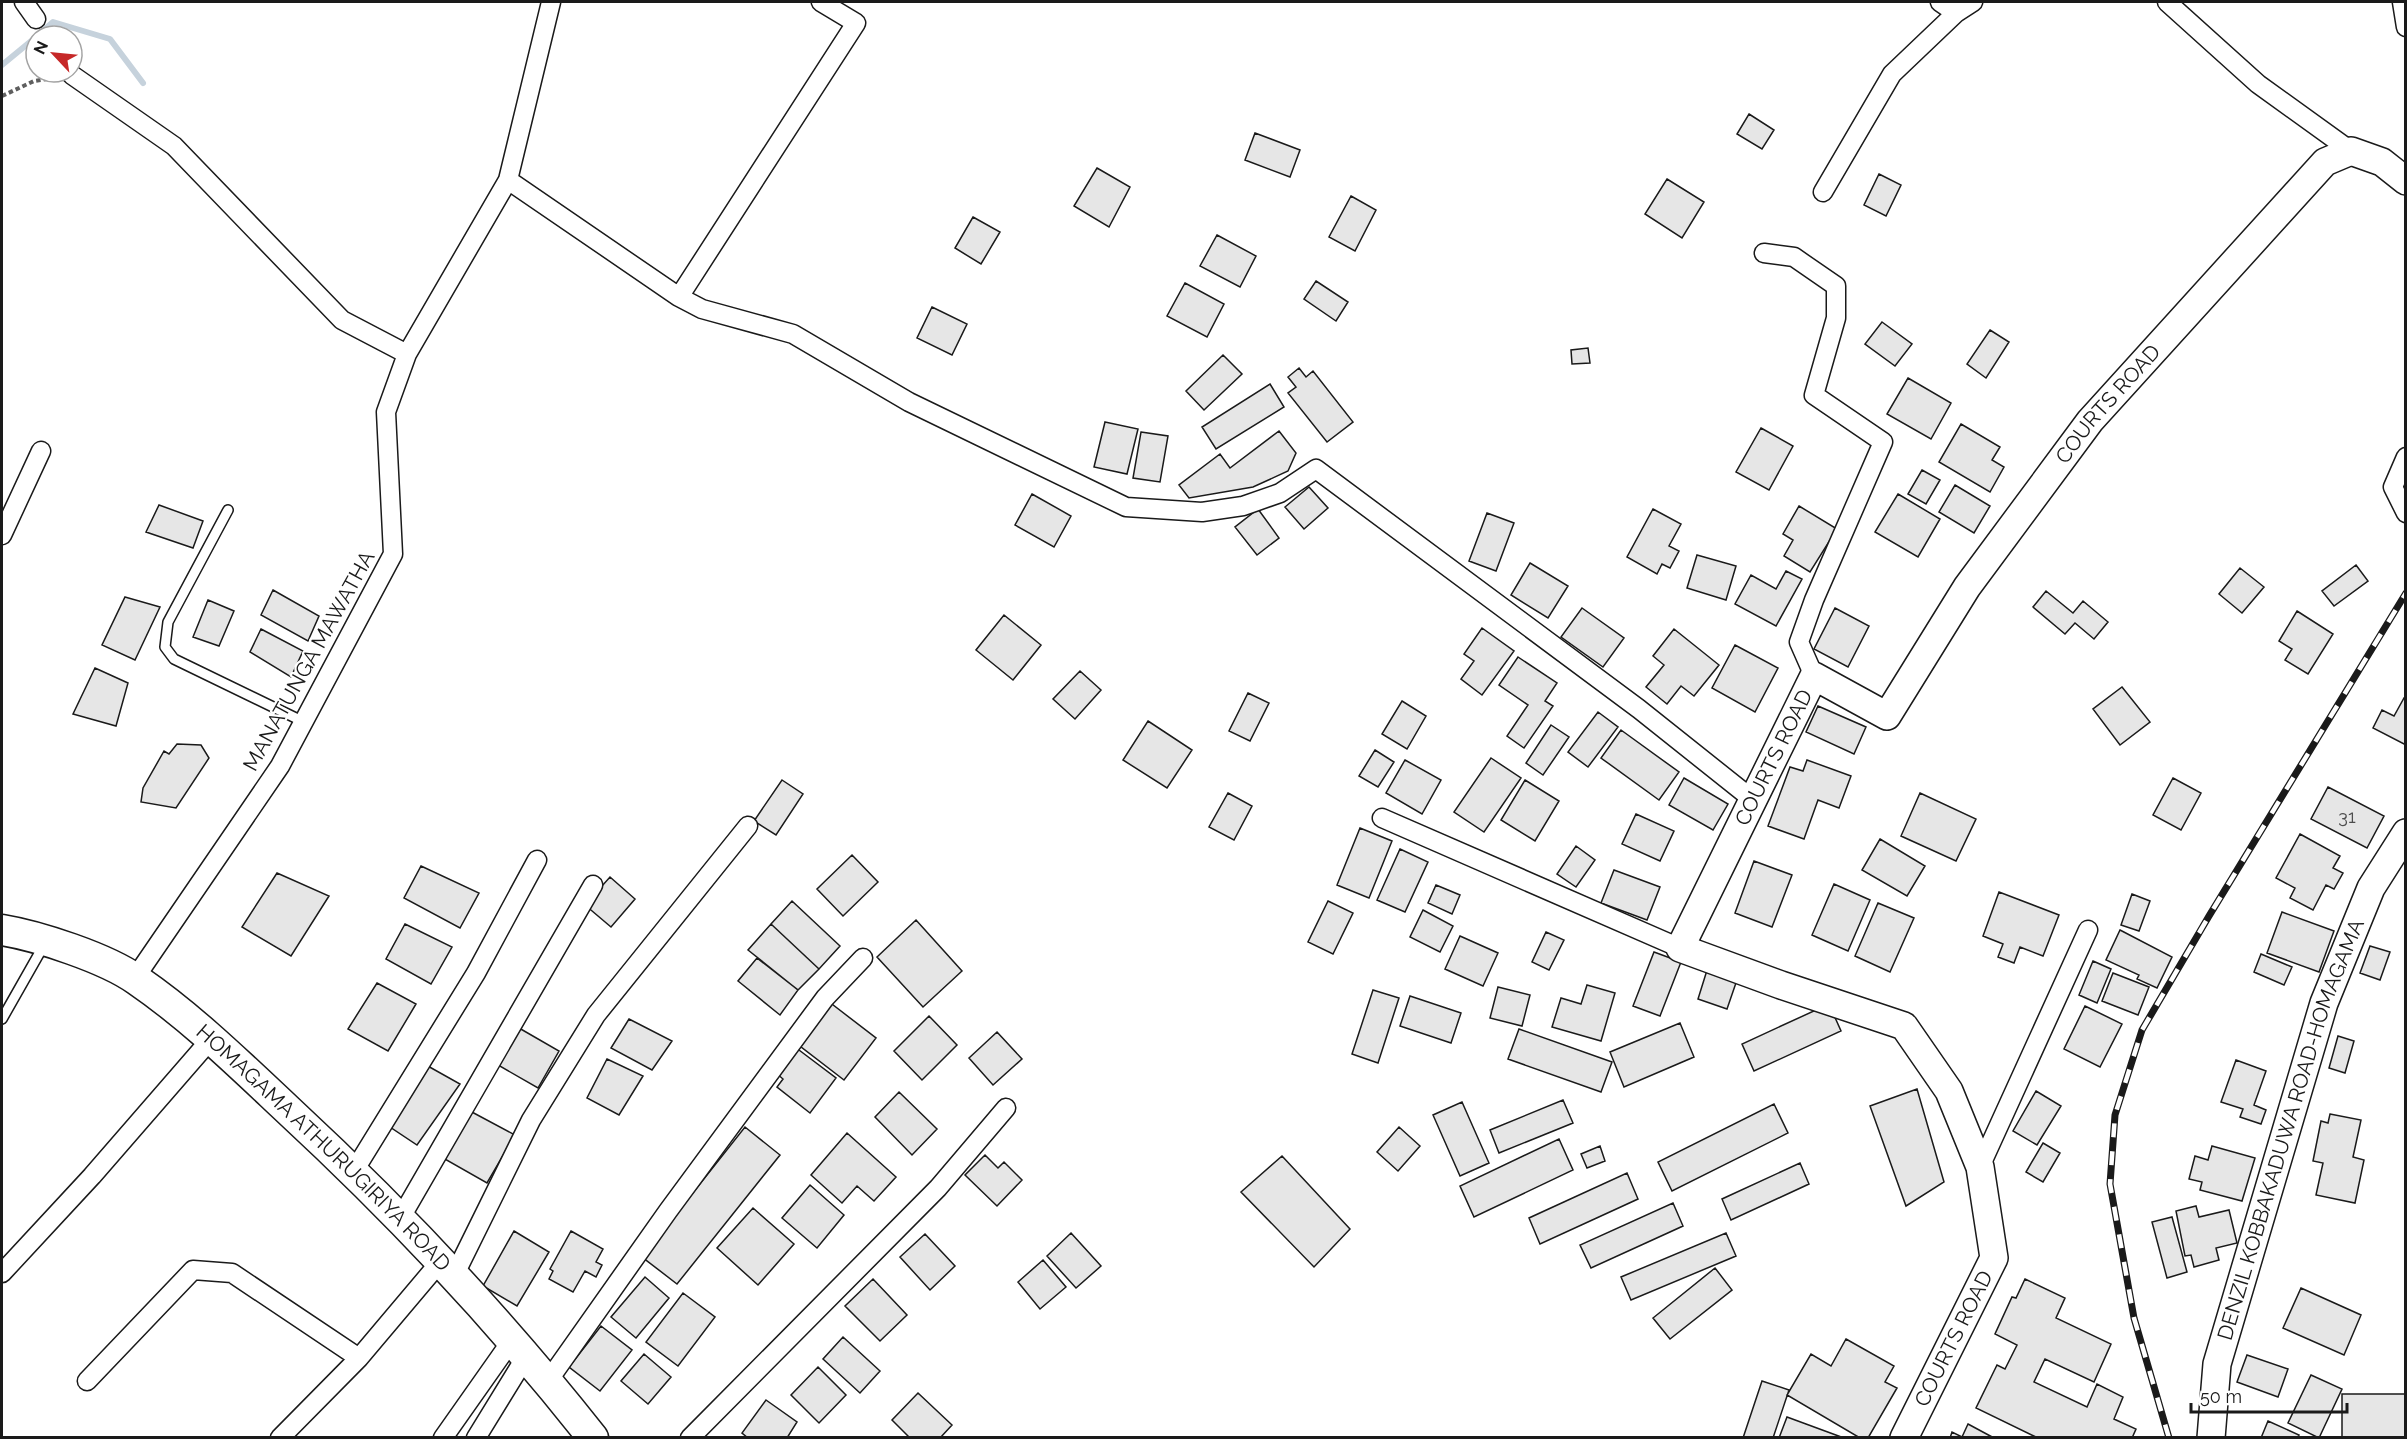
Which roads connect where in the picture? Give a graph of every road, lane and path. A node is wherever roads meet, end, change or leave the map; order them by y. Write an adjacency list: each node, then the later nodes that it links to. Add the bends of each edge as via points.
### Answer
1 (24, 2): 9 (street)
2 (551, 2): 15 (street, MANATUNGA MAWATHA)
3 (821, 2): 19 (street, via 856,23)
4 (1940, 2): 8 (street)
5 (1973, 2): 8 (street)
6 (2167, 2): 14 (street, via 2258,84)
7 (2402, 2): 10 (street)
8 (1956, 13): 17 (street, via 1892,74)
9 (36, 19)
10 (2406, 27)
11 (84, 83): 20 (street, via 174,146 342,320)
12 (28, 84): 13 (path)
13 (2, 96)
14 (2351, 151): 16 (street, via 2382,162); 26 (street, COURTS ROAD, via 2325,162 2090,421 1967,587 1887,716)
15 (508, 180): 19 (street); 20 (street, MANATUNGA MAWATHA)
16 (2406, 181)
17 (1823, 192)
18 (1764, 252): 26 (street, via 1794,257 1836,286 1836,318 1814,394 1883,442 1799,642)
19 (678, 297): 28 (street, via 702,309 794,334 909,402 1126,507 1202,512 1243,506 1280,493 1316,469 1639,708)
20 (407, 354): 27 (street, MANATUNGA MAWATHA, via 386,412 393,555)
21 (41, 451): 25 (street)
22 (2406, 456): 24 (street, via 2393,487)
23 (228, 510): 27 (lane, via 168,622 165,647 174,659)
24 (2406, 513)
25 (2, 535)
26 (1814, 676): 28 (street, COURTS ROAD)
27 (304, 722): 39 (street, MANATUNGA MAWATHA, via 280,766)
28 (1752, 800): 37 (street, COURTS ROAD)
29 (1382, 818): 37 (street)
30 (748, 826): 46 (street, via 596,1015)
31 (2406, 833): 58 (street, DENZIL KOBBAKADUWA ROAD-HOMAGAMA, via 2371,888 2324,1003 2217,1364)
32 (537, 860): 44 (street, via 476,973)
33 (593, 885): 45 (street)
34 (2, 930): 36 (main road, HOMAGAMA ATHURUGIRIYA ROAD)
35 (2088, 930): 43 (street)
36 (46, 941): 39 (main road, HOMAGAMA ATHURUGIRIYA ROAD); 40 (lane)
37 (1680, 948): 43 (street, COURTS ROAD, via 1904,1026 1949,1091)
38 (863, 958): 51 (street, via 825,998)
39 (135, 978): 41 (main road, HOMAGAMA ATHURUGIRIYA ROAD)
40 (2, 1018)
41 (211, 1039): 44 (main road, HOMAGAMA ATHURUGIRIYA ROAD); 47 (street)
42 (1006, 1108): 56 (street, via 938,1188)
43 (1980, 1167): 57 (street, COURTS ROAD, via 1994,1258)
44 (354, 1171): 45 (main road, HOMAGAMA ATHURUGIRIYA ROAD)
45 (400, 1219): 46 (main road, HOMAGAMA ATHURUGIRIYA ROAD)
46 (447, 1269): 48 (main road, HOMAGAMA ATHURUGIRIYA ROAD); 49 (street)
47 (2, 1273)
48 (519, 1348): 51 (main road, HOMAGAMA ATHURUGIRIYA ROAD); 53 (street); 54 (street)
49 (359, 1358): 50 (street, via 232,1273 193,1270); 52 (street)
50 (87, 1381)
51 (548, 1381): 55 (main road, HOMAGAMA ATHURUGIRIYA ROAD)
52 (280, 1437)
53 (443, 1437)
54 (476, 1437)
55 (593, 1437)
56 (690, 1437)
57 (1904, 1437)
58 (2211, 1437)

